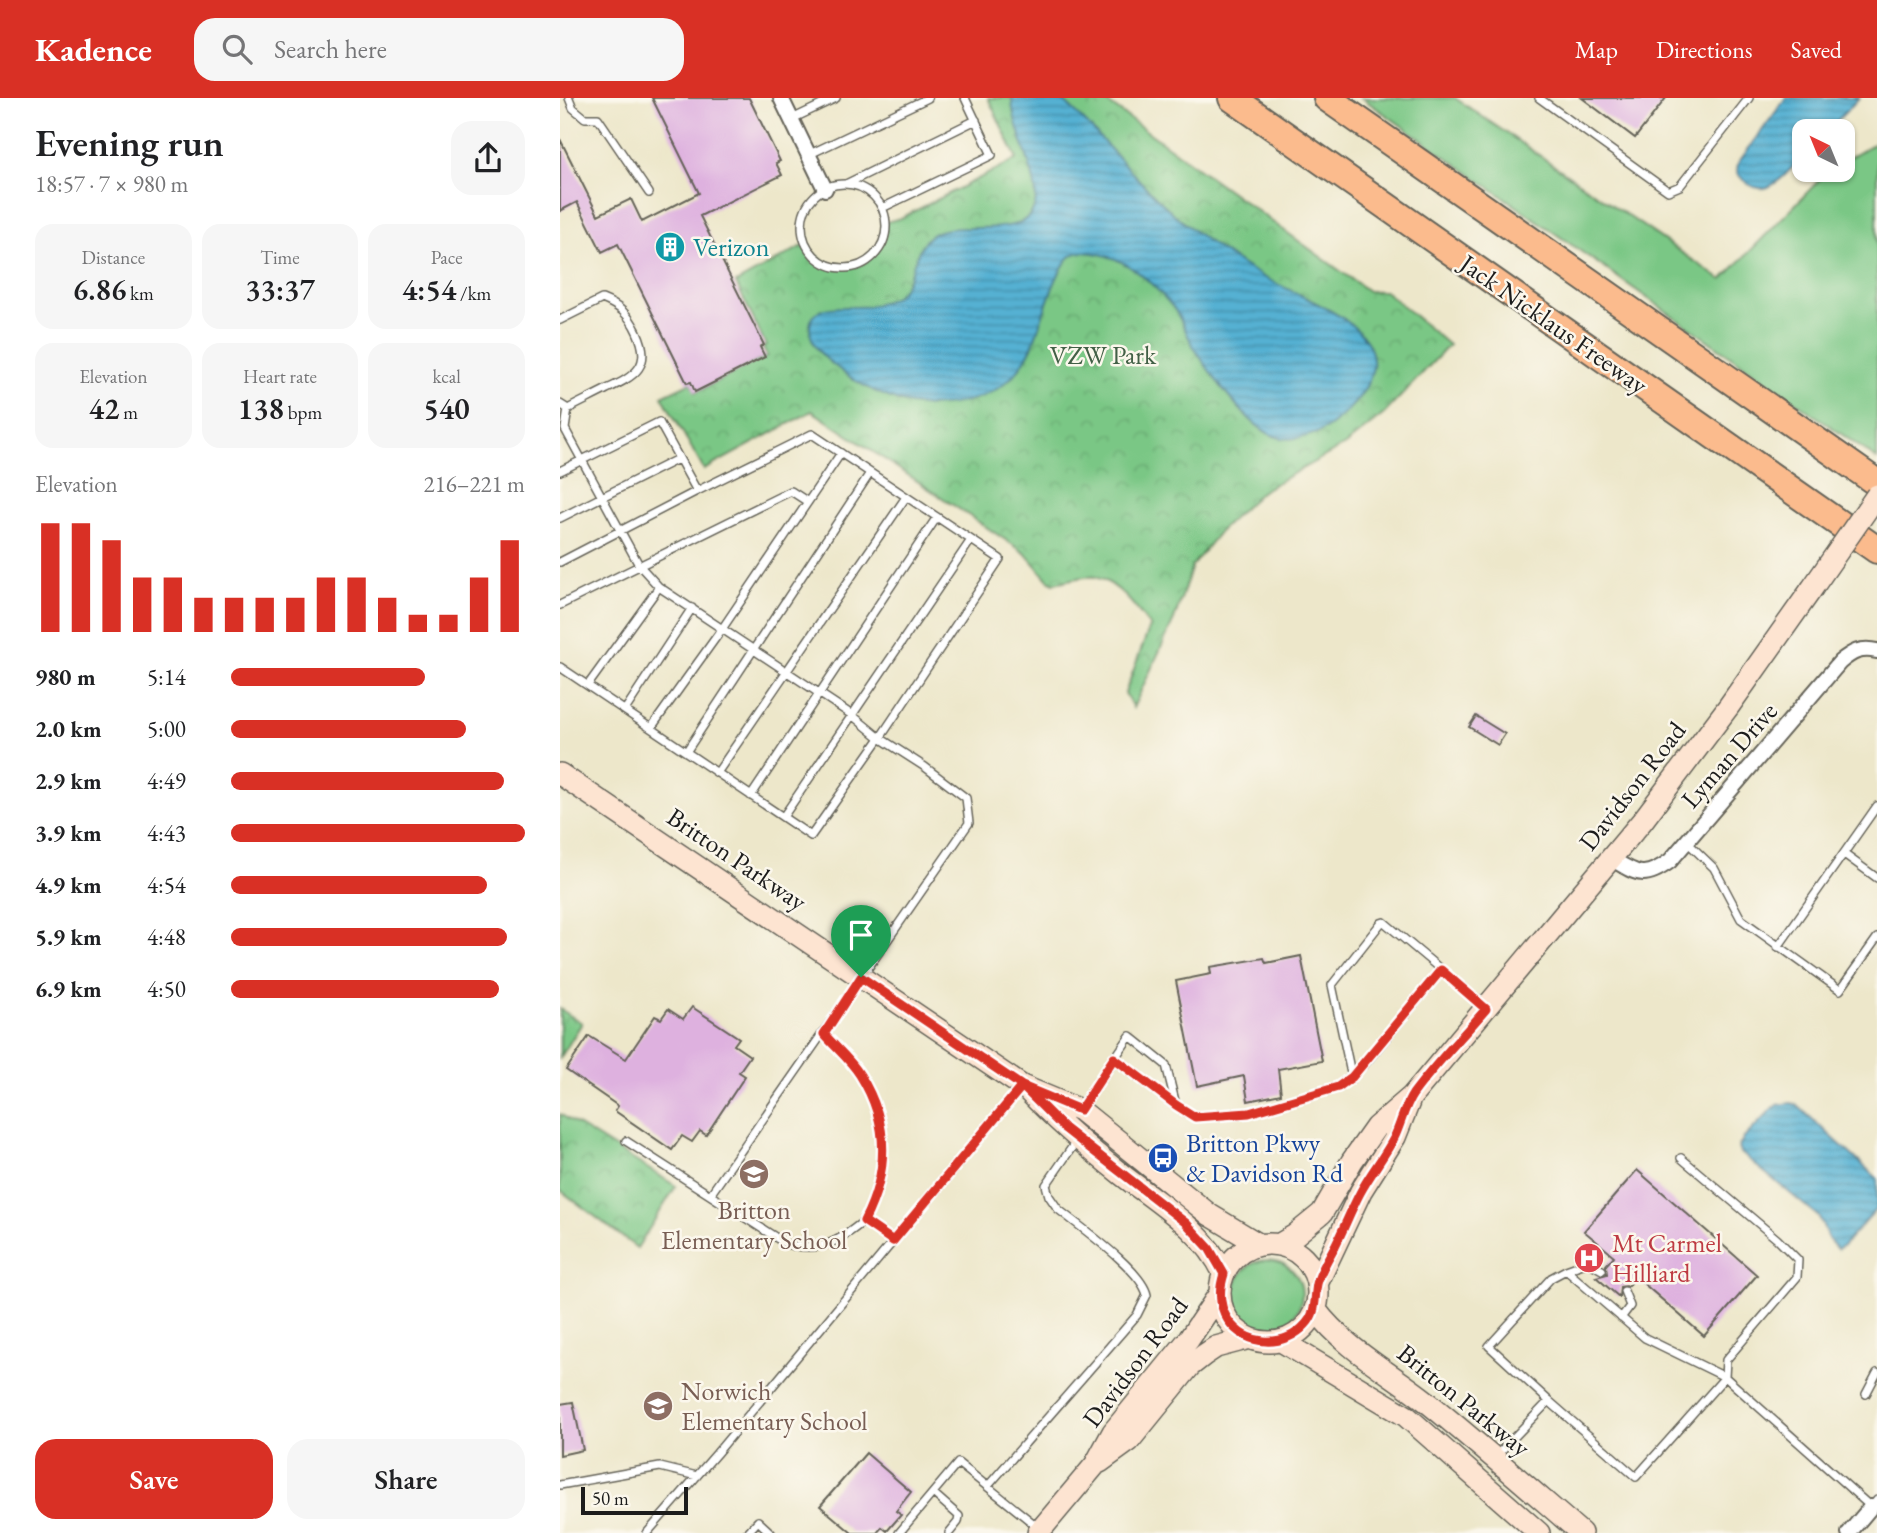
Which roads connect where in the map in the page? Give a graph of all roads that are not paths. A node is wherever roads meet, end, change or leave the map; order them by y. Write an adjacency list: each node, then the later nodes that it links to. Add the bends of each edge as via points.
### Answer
1 (569, 98): 15 (lane, via 585,118 598,118)
2 (781, 98): 10 (street)
3 (836, 98): 10 (lane)
4 (928, 98): 12 (lane)
5 (965, 98): 11 (lane)
6 (1232, 98): 36 (highway, Jack Nicklaus Freeway)
7 (1327, 98): 26 (highway, Jack Nicklaus Freeway)
8 (1539, 98): 9 (lane, via 1668,191 1680,186)
9 (1749, 98)
10 (792, 119): 12 (street)
11 (976, 120): 13 (lane); 16 (lane, via 992,155)
12 (810, 154): 14 (street)
13 (846, 184): 14 (lane); 16 (lane, via 871,193)
14 (825, 188): 16 (lane, via 810,202 802,229 816,257 836,268 859,265 875,255 886,235)
15 (649, 193)
16 (882, 208)
17 (560, 320): 19 (lane, via 603,299 631,319 643,358 634,376)
18 (560, 404): 19 (lane)
19 (568, 409): 20 (lane)
20 (562, 430): 23 (lane)
21 (841, 453): 25 (lane); 27 (lane, via 813,434); 31 (lane)
22 (678, 459): 23 (lane, via 659,422); 27 (lane); 30 (lane)
23 (581, 460): 24 (lane); 30 (lane)
24 (560, 471)
25 (870, 473): 29 (lane); 43 (lane)
26 (1877, 483)
27 (697, 491): 34 (lane)
28 (1877, 495): 61 (main road, Davidson Road, bridge, via 1729,706)
29 (906, 496): 32 (lane); 46 (lane)
30 (602, 497): 33 (lane); 34 (lane)
31 (808, 502): 38 (lane, via 791,491); 42 (lane)
32 (937, 517): 35 (lane); 48 (lane)
33 (560, 518)
34 (621, 532): 37 (lane); 38 (lane)
35 (971, 540): 50 (lane); 52 (lane, via 1000,559)
36 (1877, 550)
37 (560, 562)
38 (639, 565): 39 (lane); 40 (lane)
39 (659, 587): 41 (lane); 47 (lane)
40 (560, 605)
41 (692, 608): 42 (lane); 49 (lane)
42 (722, 629): 43 (lane); 51 (lane)
43 (754, 649): 46 (lane); 53 (lane)
44 (1877, 651): 59 (street, Lyman Drive, via 1850,653 1840,663)
45 (560, 667): 47 (lane)
46 (786, 672): 48 (lane); 54 (lane)
47 (588, 685): 49 (lane)
48 (819, 692): 50 (lane); 56 (lane)
49 (625, 710): 51 (lane)
50 (852, 715): 52 (lane); 58 (lane)
51 (651, 728): 53 (lane)
52 (880, 738): 58 (lane, via 811,836); 66 (lane, via 966,798 969,823)
53 (686, 751): 54 (lane)
54 (717, 773): 56 (lane)
55 (560, 774): 66 (main road, Britton Parkway)
56 (751, 796): 58 (lane)
57 (1877, 806): 60 (lane)
58 (782, 817)
59 (1686, 842): 61 (street, Lyman Drive, via 1670,861 1647,874 1633,872); 64 (lane, via 1714,868 1741,919)
60 (1844, 854): 62 (lane); 64 (lane)
61 (1612, 859): 67 (main road, Davidson Road)
62 (1877, 878)
63 (1877, 938): 64 (lane, via 1840,990)
64 (1778, 947)
65 (1441, 970): 67 (lane); 70 (lane); 70 (lane, via 1381,923 1332,985)
66 (861, 977): 68 (lane); 71 (main road, Britton Parkway)
67 (1486, 1009): 72 (main road, Davidson Road)
68 (824, 1034): 78 (lane); 79 (lane, via 859,1074 879,1122 884,1152 880,1181)
69 (1114, 1058): 73 (lane); 73 (lane, via 1131,1036 1166,1065); 74 (lane)
70 (1352, 1077): 73 (lane, via 1338,1087 1249,1113 1195,1117)
71 (1022, 1086): 74 (main road, Britton Parkway); 75 (main road, Britton Parkway); 80 (lane)
72 (1412, 1096): 81 (main road, Davidson Road, via 1376,1127 1322,1213 1295,1236); 85 (main road, Davidson Road)
73 (1176, 1105)
74 (1080, 1110): 81 (main road, Britton Parkway, via 1210,1215)
75 (1078, 1139): 84 (main road, Britton Parkway, via 1186,1223 1209,1248); 99 (lane, via 1046,1185 1049,1196 1058,1209 1135,1273 1147,1296 1137,1315)
76 (626, 1142): 78 (lane)
77 (1681, 1158): 92 (lane, via 1798,1260 1797,1277 1726,1360)
78 (710, 1195): 79 (lane, via 786,1244 802,1248 821,1248)
79 (864, 1221): 80 (lane)
80 (893, 1241): 97 (lane)
81 (1269, 1245): 84 (main road, via 1244,1250 1232,1261); 85 (main road, via 1290,1248 1308,1263)
82 (1566, 1270): 83 (lane, via 1588,1262); 88 (lane); 94 (lane, via 1551,1278 1489,1346)
83 (1602, 1270)
84 (1222, 1284): 89 (main road, via 1222,1307 1228,1320); 96 (main road, Davidson Road, via 1189,1339 1113,1432)
85 (1317, 1284): 87 (main road)
86 (1624, 1291): 88 (lane, via 1630,1306)
87 (1315, 1309): 90 (main road, via 1301,1329); 95 (main road, Britton Parkway, via 1353,1350)
88 (1621, 1318): 92 (lane, via 1645,1338)
89 (1250, 1338): 90 (main road); 96 (main road, Davidson Road, via 1216,1347 1190,1366 1129,1441)
90 (1281, 1340): 108 (main road, Britton Parkway, via 1406,1416)
91 (1877, 1373): 93 (lane)
92 (1725, 1377): 94 (lane, via 1636,1477); 101 (lane)
93 (1866, 1394)
94 (1549, 1401): 95 (lane)
95 (1494, 1458): 109 (main road, Britton Parkway)
96 (1095, 1465): 102 (main road, Davidson Road)
97 (697, 1476): 98 (lane, via 660,1467); 103 (lane)
98 (560, 1485)
99 (988, 1486): 100 (lane, via 958,1463); 102 (lane)
100 (933, 1493): 106 (lane); 107 (lane, via 959,1516)
101 (1874, 1503): 110 (street)
102 (1039, 1531)
103 (647, 1533)
104 (747, 1533): 105 (lane, via 758,1521)
105 (771, 1533)
106 (899, 1533)
107 (949, 1533)
108 (1539, 1533)
109 (1581, 1533)
110 (1849, 1533)

